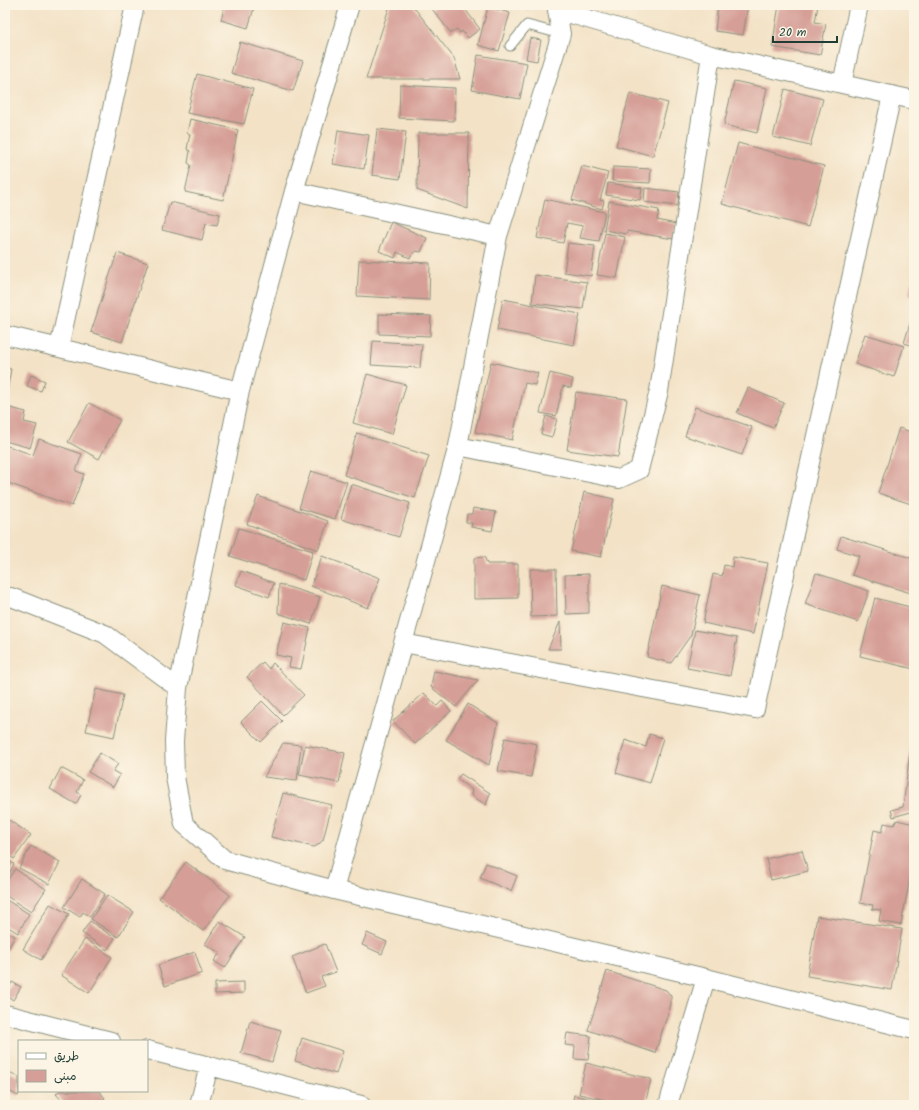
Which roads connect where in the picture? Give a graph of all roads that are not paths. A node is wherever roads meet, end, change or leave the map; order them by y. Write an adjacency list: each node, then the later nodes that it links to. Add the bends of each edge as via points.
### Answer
1 (135, 5): 14 (street)
2 (350, 5): 11 (street)
3 (859, 5): 8 (street)
4 (558, 8): 5 (street); 7 (street)
5 (561, 34): 6 (lane, via 527,25); 12 (street)
6 (510, 46)
7 (711, 55): 8 (street); 16 (street, via 659,391 639,470 619,479)
8 (842, 84): 9 (street)
9 (892, 95): 10 (street); 18 (street, via 754,709)
10 (914, 100)
11 (294, 191): 12 (street); 15 (street)
12 (498, 236): 16 (street)
13 (5, 335): 14 (street)
14 (60, 348): 15 (street)
15 (240, 391): 19 (street)
16 (458, 446): 18 (street)
17 (5, 599): 19 (street, via 11,597 105,634)
18 (403, 643): 20 (street)
19 (178, 688): 20 (street, via 174,742 175,778 184,824 225,860)
20 (334, 890): 21 (street)
21 (706, 978): 23 (street); 29 (street)
22 (5, 1014): 24 (street)
23 (914, 1030)
24 (107, 1040)
25 (148, 1050): 26 (street)
26 (209, 1066): 27 (street); 28 (street)
27 (199, 1105)
28 (361, 1105)
29 (668, 1105)

